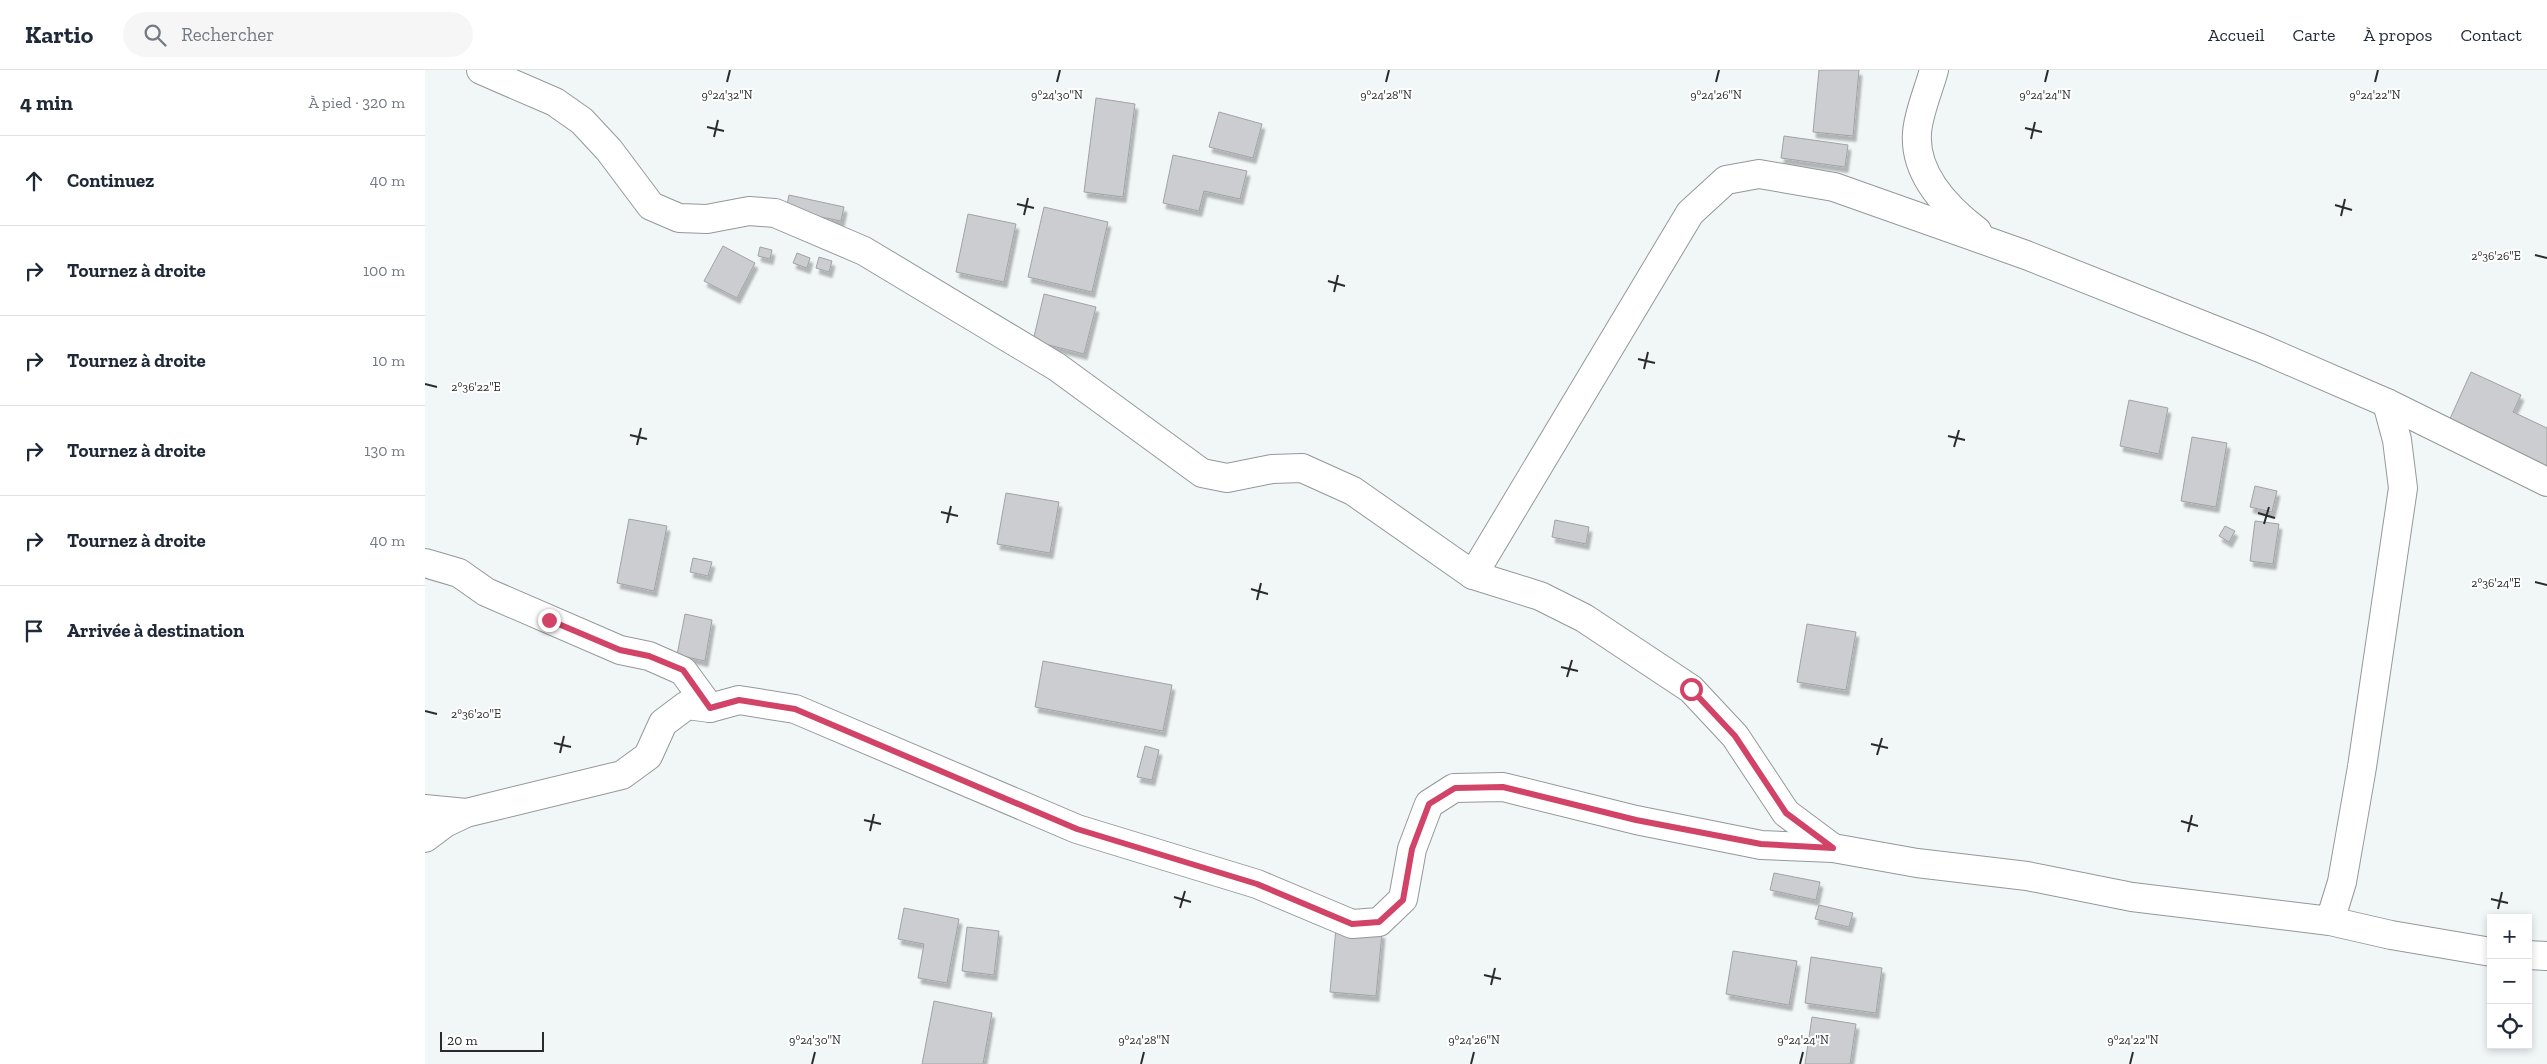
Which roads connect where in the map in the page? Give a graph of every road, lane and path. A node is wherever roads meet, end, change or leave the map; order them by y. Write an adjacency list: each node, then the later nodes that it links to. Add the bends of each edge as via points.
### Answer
1 (481, 70): 7 (street, via 555,102 582,121 609,150 651,206 679,218 707,219 749,211 775,213 864,251 1057,368 1201,473 1227,478 1272,469 1302,468 1353,491)
2 (1934, 70): 3 (street, via 1917,133 1920,156 1933,190 1955,214)
3 (1995, 244): 4 (street, via 2260,348); 7 (street, via 1835,187 1759,174 1727,180 1690,213)
4 (2387, 404): 5 (street); 13 (street, via 2397,440 2403,488 2359,786 2342,882)
5 (2547, 482)
6 (425, 563): 8 (street, via 459,573 486,592 620,650 649,656 683,670)
7 (1473, 575): 12 (street, via 1540,596 1584,618 1691,689 1735,736 1786,813)
8 (710, 708): 10 (street, via 687,705 663,723 647,756 622,775); 12 (street, via 739,700 795,709 1077,829 1257,884 1352,924 1379,922 1403,900 1412,849 1429,804 1455,788 1503,787 1636,820 1761,844)
9 (425, 809): 10 (street)
10 (466, 813): 11 (street, via 445,822)
11 (425, 838)
12 (1833, 848): 13 (street, via 1917,863 2027,876 2132,897)
13 (2330, 921): 14 (street)
14 (2487, 951)
15 (2532, 955): 16 (street)
16 (2547, 956)

